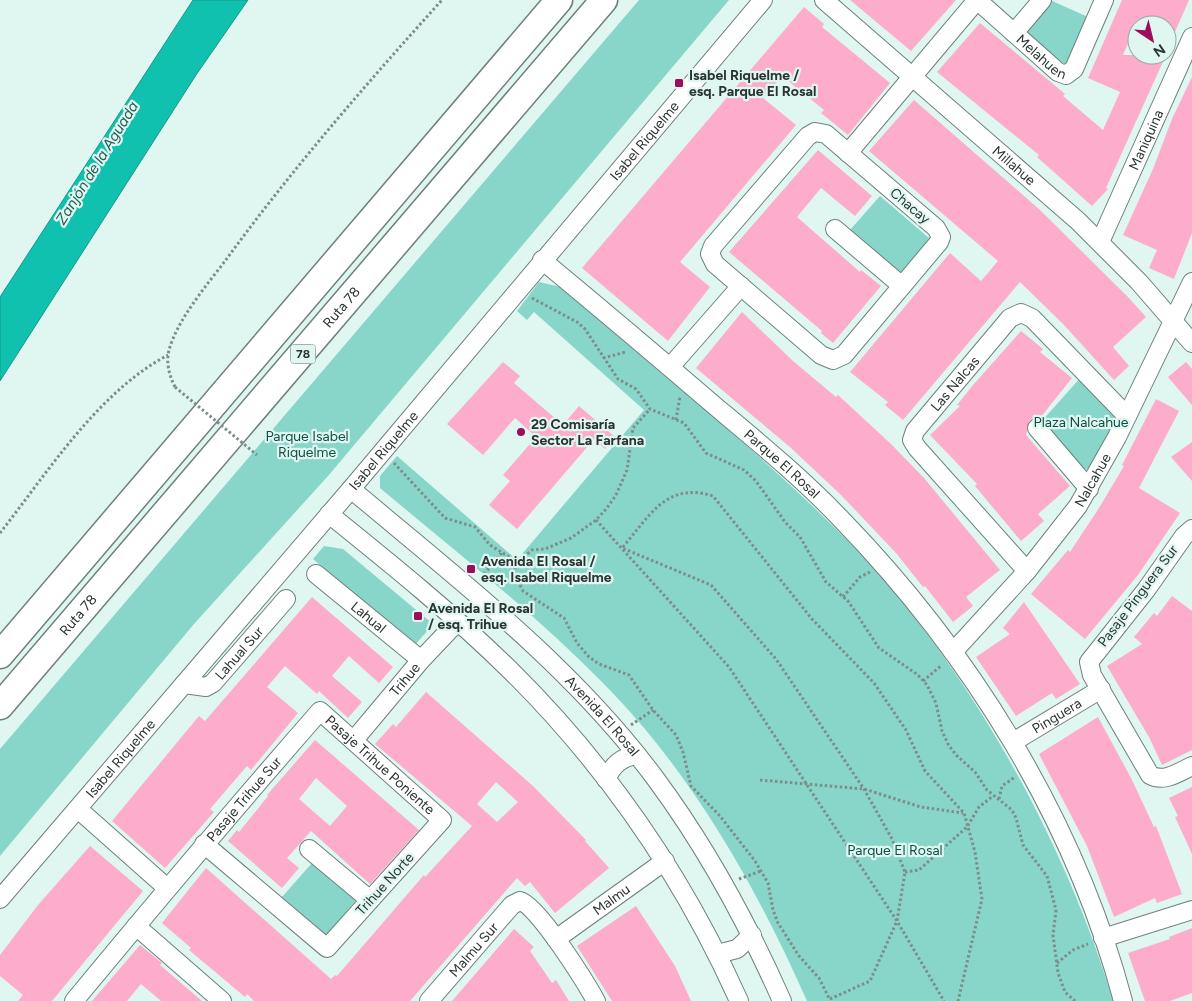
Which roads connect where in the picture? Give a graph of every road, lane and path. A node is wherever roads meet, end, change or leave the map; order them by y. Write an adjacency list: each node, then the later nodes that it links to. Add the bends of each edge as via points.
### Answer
1 (442, 0): 24 (path, via 282,186 185,318)
2 (559, 0): 51 (highway, 78)
3 (604, 0): 57 (highway, Ruta 78 / 78)
4 (763, 0): 15 (street, Isabel Riquelme)
5 (824, 0): 11 (street, Millahue)
6 (977, 0): 9 (street, Melahuen); 11 (street, Melahuen)
7 (1042, 0): 9 (street)
8 (1104, 0): 9 (street, Melahuen, via 1069,74 1061,74)
9 (1014, 33)
10 (1192, 37): 14 (street, Maniquina)
11 (914, 77): 12 (street, Melahuen); 14 (street, Millahue)
12 (848, 153): 17 (street, Chacay, via 826,134 811,133 714,246 710,254 712,261); 18 (street, Chacay, via 940,233 939,242)
13 (835, 229): 18 (street)
14 (1100, 242): 20 (street, Millahue)
15 (542, 260): 25 (street, Parque El Rosal); 33 (street, Isabel Riquelme)
16 (1192, 282): 20 (street, Nalcahue)
17 (740, 286): 18 (street, Chacay, via 821,356 833,360 844,355); 25 (street)
18 (902, 286)
19 (525, 294): 28 (path, via 577,322 618,379 636,389)
20 (1174, 322): 21 (street, Millahue); 29 (street, Nalcahue)
21 (1192, 343)
22 (623, 344): 23 (path)
23 (631, 350)
24 (168, 355): 31 (path, bridge, via 168,372 175,387); 38 (path, via 137,373 106,400)
25 (670, 368): 43 (street, Parque El Rosal, via 782,463 840,518)
26 (680, 394): 27 (path)
27 (688, 400)
28 (650, 409): 36 (path, via 633,428 627,470 616,495); 47 (path, via 684,423 706,453 744,470 756,481 785,522 800,537 826,582)
29 (1127, 416): 34 (street, Nalcahue); 44 (street, Las Nalcas, via 1032,318 1021,314 1010,318 915,431 912,440 917,448)
30 (1036, 428): 34 (street)
31 (257, 456)
32 (388, 458): 40 (path, via 407,474 445,518 475,527 490,545)
33 (351, 489): 35 (street, Isabel Riquelme); 46 (street, Avenida El Rosal)
34 (1089, 489): 44 (street, Nalcahue)
35 (329, 514): 49 (street); 55 (street, Isabel Riquelme)
36 (596, 520): 39 (path); 41 (path, via 571,538 532,550)
37 (1192, 529): 56 (street, Pasaje Pinguera Sur, via 1093,655 1089,666)
38 (0, 533)
39 (622, 548): 69 (path, via 729,667); 70 (path, via 711,585 776,659); 74 (path, via 661,503 679,492 713,496 812,619 874,683 906,730 926,772)
40 (502, 552): 41 (path); 46 (path)
41 (517, 562): 58 (path, via 514,573 523,591 564,618 577,643 589,657 629,675)
42 (866, 565): 43 (path)
43 (878, 568): 47 (path, via 860,577); 50 (street, Parque El Rosal)
44 (1027, 570): 50 (street, Nalcahue)
45 (316, 574): 52 (street, Lahual)
46 (471, 590): 60 (street, Avenida El Rosal, via 546,657)
47 (843, 597): 54 (path, via 879,648)
48 (286, 599): 55 (street, Lahual Sur, via 214,683 206,687)
49 (458, 622): 52 (street, Trihue); 67 (street, via 535,696)
50 (953, 652): 62 (street, Parque El Rosal)
51 (0, 655)
52 (421, 660): 61 (street, Trihue)
53 (949, 671): 54 (path, via 944,663)
54 (923, 681): 71 (path, via 936,703 948,744)
55 (184, 684): 73 (street, Isabel Riquelme)
56 (1101, 689): 62 (street, Pinguera); 64 (street, via 1147,772 1153,777 1169,776)
57 (0, 706)
58 (653, 710): 60 (path); 80 (path, via 680,743 691,786 720,816)
59 (320, 711): 61 (street, Pasaje Trihue Poniente); 77 (street, Pasaje Trihue Sur)
60 (619, 734): 63 (street, Avenida El Rosal)
61 (354, 740): 75 (street, Pasaje Trihue Poniente)
62 (1012, 742): 66 (street, Parque El Rosal)
63 (637, 755): 67 (street, via 616,764); 82 (street, Avenida El Rosal, via 701,843)
64 (1192, 766)
65 (1011, 769): 66 (path)
66 (1022, 778): 72 (path, via 1002,786); 92 (street, Parque El Rosal, via 1059,829)
67 (606, 779): 79 (street)
68 (760, 780): 69 (path)
69 (806, 784): 70 (path); 87 (path)
70 (864, 789): 74 (path, via 921,807); 81 (path, via 892,839)
71 (993, 796): 72 (path); 76 (path, via 979,807)
72 (999, 799): 95 (path, via 1012,810 1023,845 1051,884 1056,910 1053,935)
73 (78, 809): 83 (street); 84 (street, Isabel Riquelme)
74 (964, 813): 76 (path)
75 (442, 820): 85 (street, Trihue Norte)
76 (967, 826): 81 (path, via 919,870); 104 (path, via 975,852 982,899)
77 (204, 844): 83 (street, Pasaje Trihue Sur); 85 (street, Trihue Norte, via 327,948)
78 (308, 849): 85 (street)
79 (665, 861): 91 (street, Malmu); 94 (street)
80 (762, 871): 82 (path, via 740,879); 96 (path, via 778,923)
81 (905, 872): 87 (path)
82 (721, 878): 89 (street, Avenida El Rosal)
83 (167, 888): 88 (street)
84 (0, 899)
85 (370, 900)
86 (1192, 910): 92 (street)
87 (897, 921): 96 (path, via 870,981); 103 (path)
88 (136, 926): 97 (street); 98 (street)
89 (752, 935): 94 (street, via 737,949); 102 (street, Avenida El Rosal)
90 (1086, 935): 92 (path)
91 (556, 939): 99 (street, Malmu Sur, via 527,904 520,901 512,905); 100 (street)
92 (1096, 941): 93 (path); 95 (path, via 1073,950); 106 (street, Parque El Rosal)
93 (1092, 953)
94 (717, 954): 101 (street)
95 (1057, 964): 105 (path, via 1062,986)
96 (830, 1000)
97 (74, 1001)
98 (222, 1001)
99 (429, 1001)
100 (596, 1001)
101 (739, 1001)
102 (782, 1001)
103 (944, 1001)
104 (958, 1001)
105 (1075, 1001)
106 (1123, 1001)

